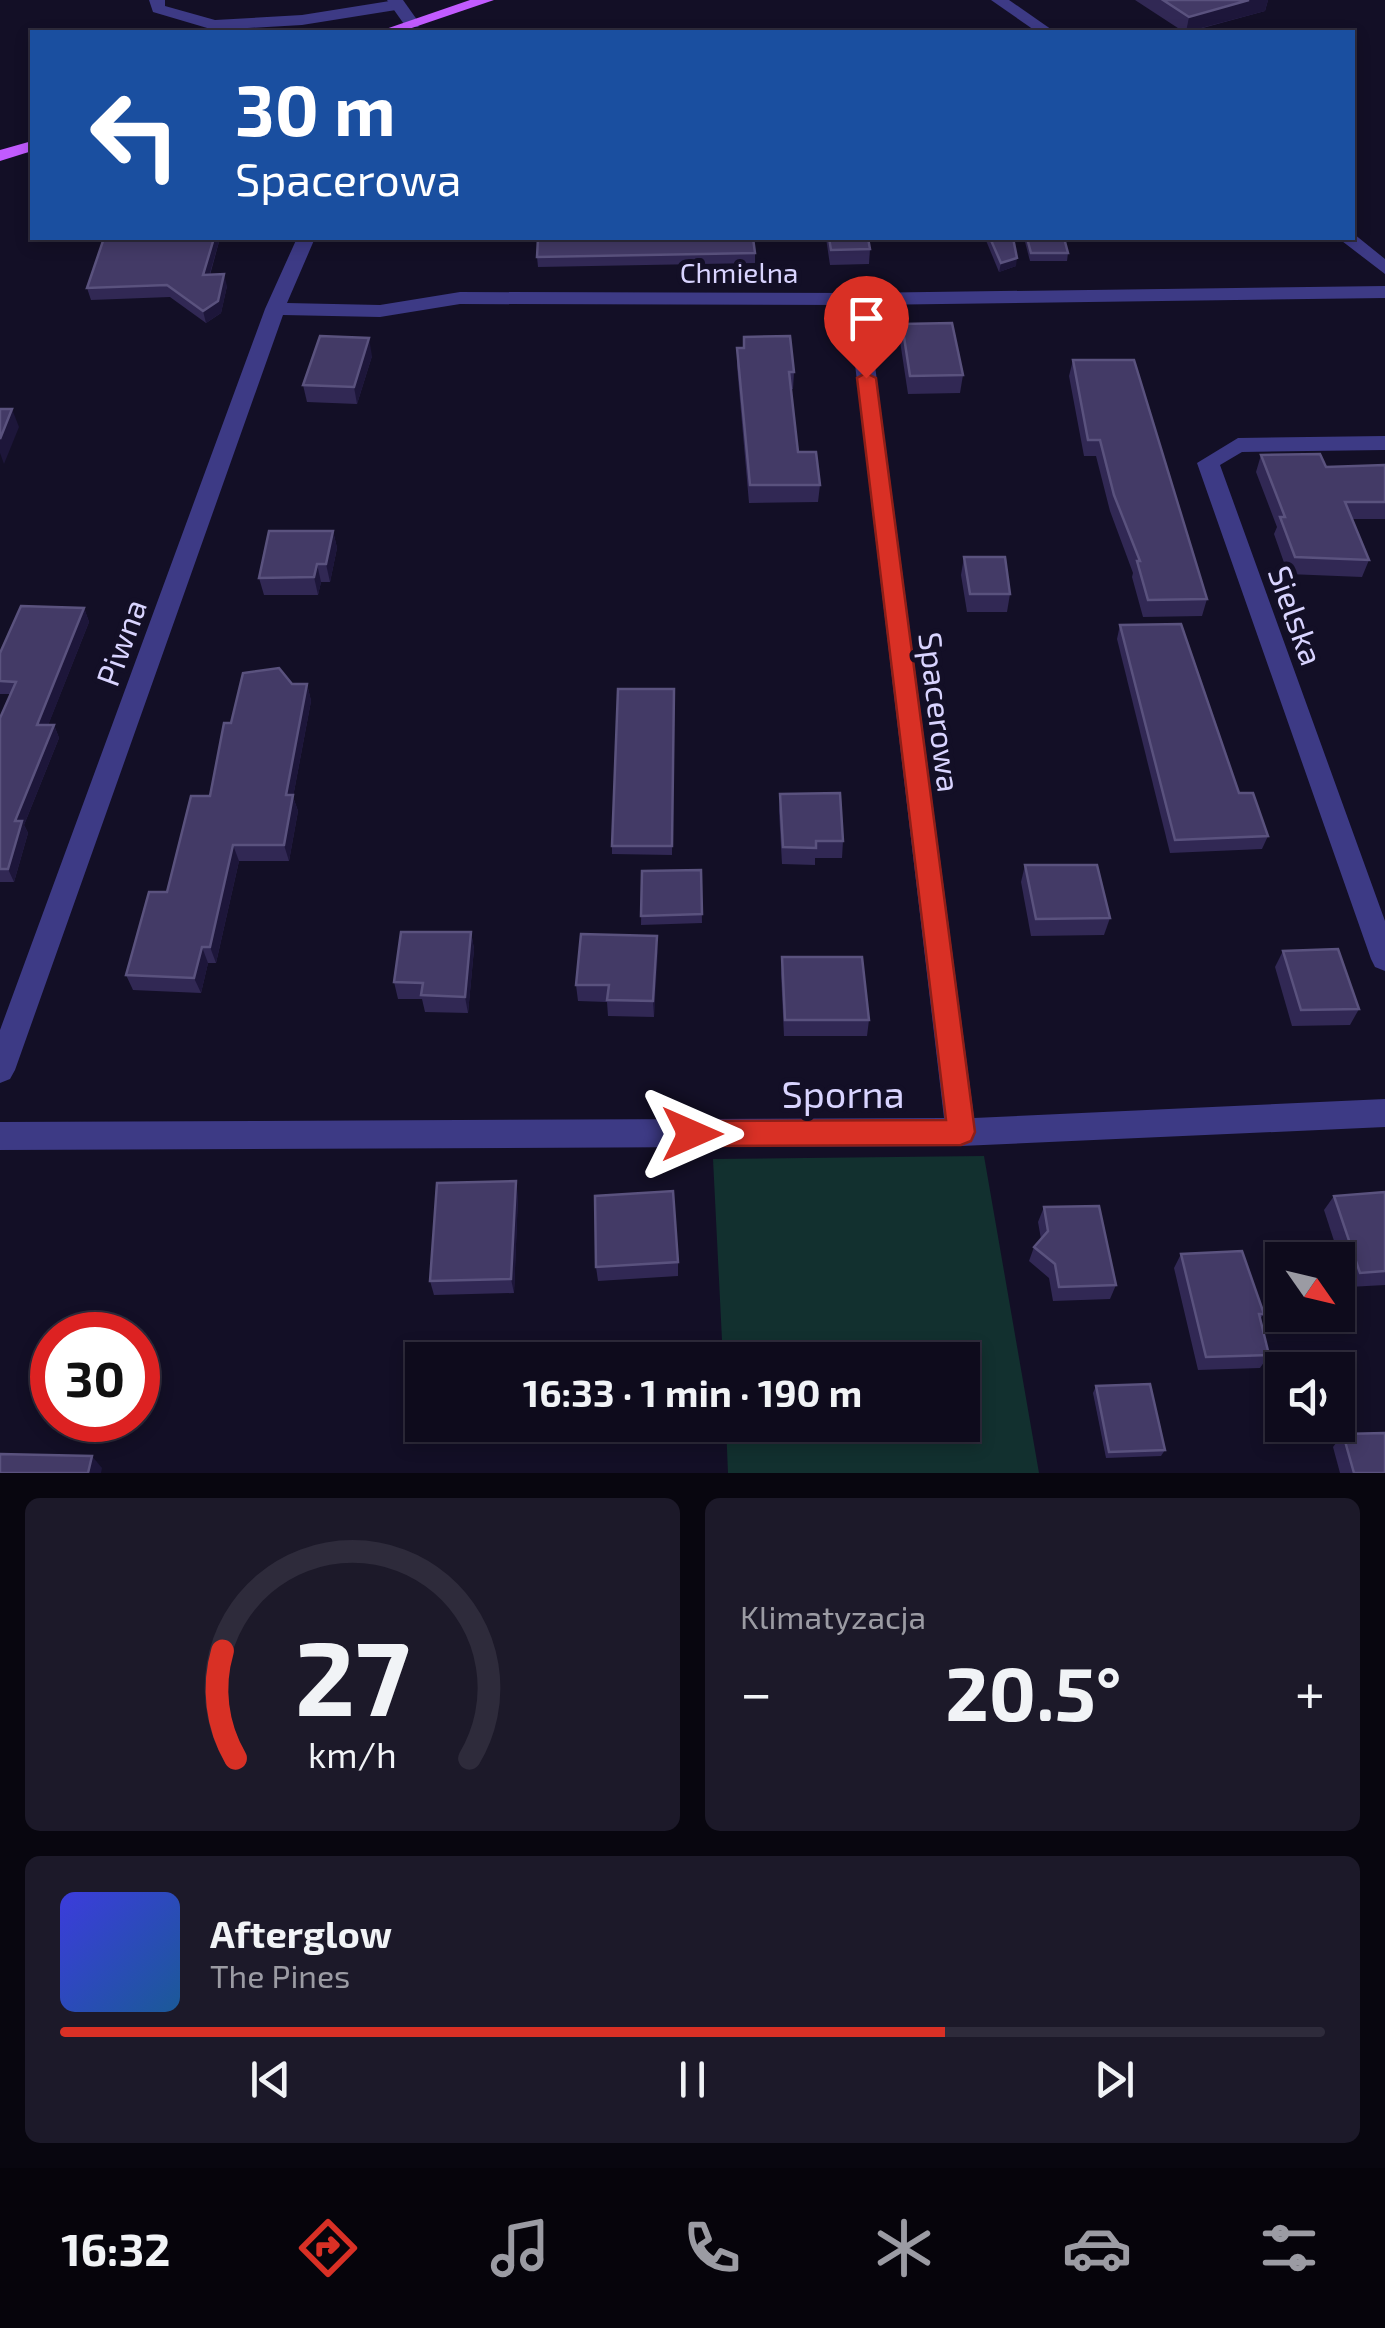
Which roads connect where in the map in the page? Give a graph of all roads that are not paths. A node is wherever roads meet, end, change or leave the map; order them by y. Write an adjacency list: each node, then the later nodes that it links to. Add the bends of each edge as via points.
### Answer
1 (157, 0): 4 (street, via 158,9 214,25 302,20)
2 (486, 0): 5 (main road)
3 (999, 0): 7 (street)
4 (395, 2): 5 (street)
5 (412, 24): 6 (main road)
6 (392, 30)
7 (1044, 30)
8 (30, 147): 9 (main road)
9 (0, 156)
10 (305, 240): 15 (street, Piwna)
11 (1350, 240): 12 (street)
12 (1385, 268)
13 (1385, 292): 14 (street, Chmielna)
14 (856, 299): 15 (street, Chmielna, via 460,298 380,311); 20 (street, Spacerowa)
15 (275, 310): 18 (street, Piwna)
16 (1385, 443): 17 (street, Sielska, via 1238,446 1208,463)
17 (1385, 959)
18 (0, 1070)
19 (1385, 1113): 20 (street, Sporna)
20 (961, 1132): 21 (street, Sporna)
21 (0, 1136)

